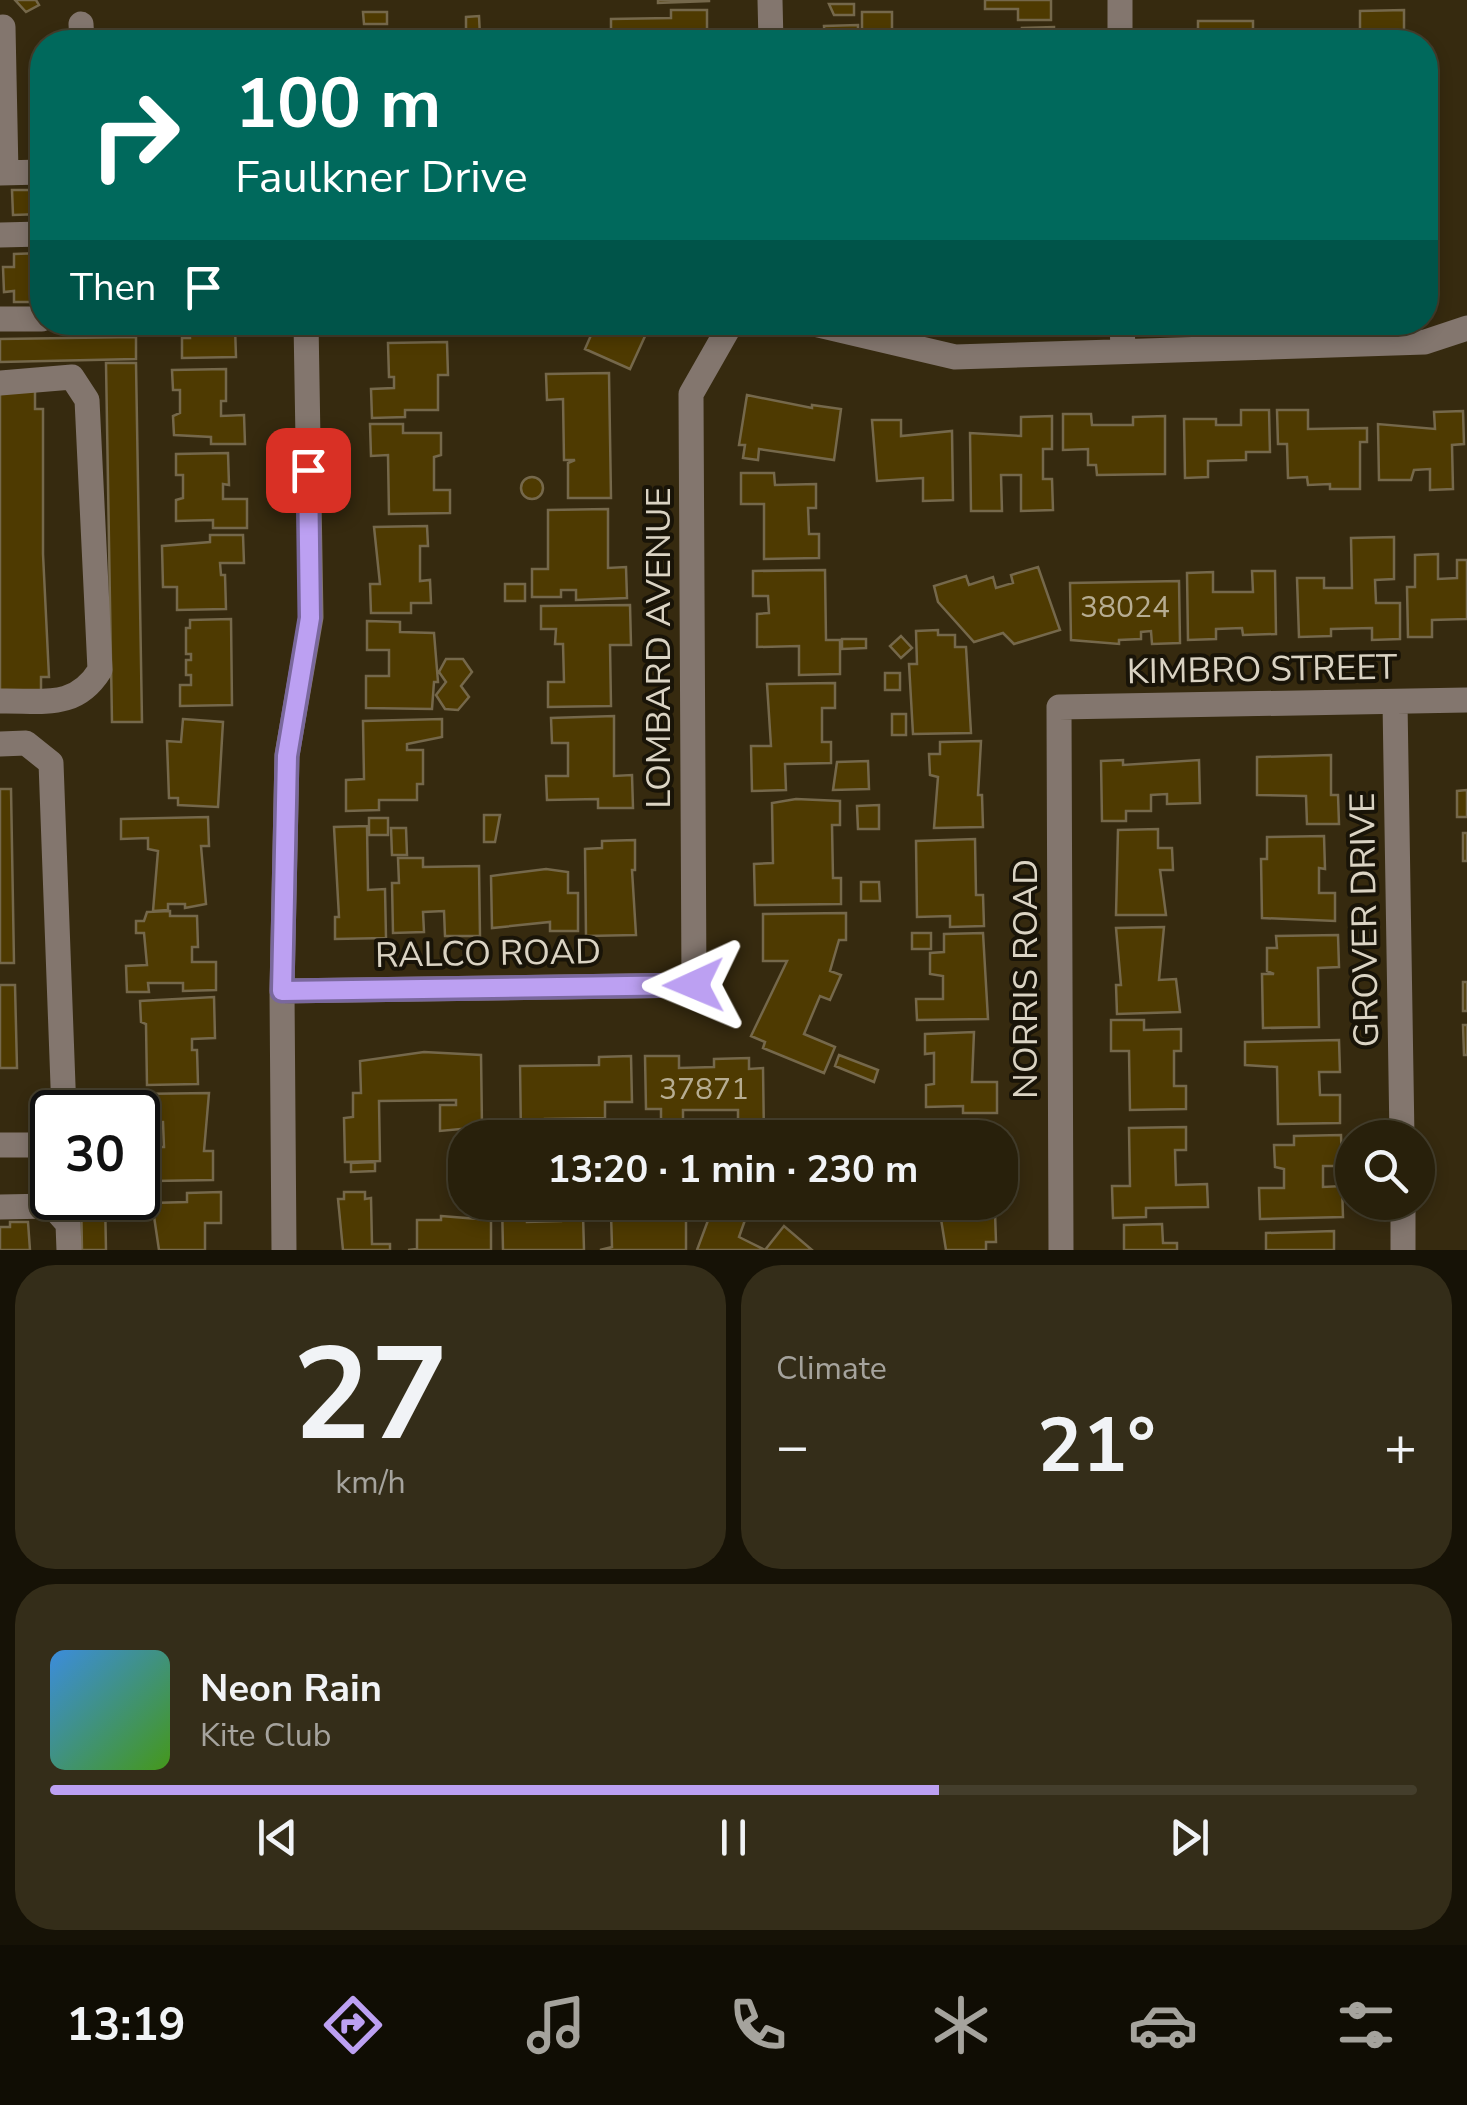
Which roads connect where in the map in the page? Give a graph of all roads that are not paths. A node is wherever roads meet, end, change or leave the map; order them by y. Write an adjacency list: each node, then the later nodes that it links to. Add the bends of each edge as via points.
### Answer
1 (770, 0): 4 (street)
2 (1120, 0): 5 (street)
3 (3, 27): 7 (street)
4 (771, 30)
5 (1120, 30)
6 (30, 172): 7 (street)
7 (3, 173)
8 (30, 234): 9 (street)
9 (0, 235)
10 (0, 319): 11 (street)
11 (30, 319)
12 (1467, 328): 17 (street, via 1425,342)
13 (306, 335): 25 (street, via 310,618 287,756)
14 (725, 335): 24 (street, LOMBARD AVENUE, via 691,394)
15 (861, 335): 17 (street, via 955,357)
16 (1122, 335): 17 (street)
17 (1122, 351)
18 (0, 383): 20 (street, via 72,377 88,400 100,670 88,690 68,700)
19 (1467, 700): 21 (street, KIMBRO STREET)
20 (0, 701)
21 (1396, 702): 22 (street, KIMBRO STREET); 27 (street, GROVER DRIVE)
22 (1059, 707): 34 (street, NORRIS ROAD)
23 (0, 744): 26 (street, via 26,743 51,763)
24 (694, 985): 25 (street, RALCO ROAD)
25 (282, 991): 33 (street)
26 (63, 1090)
27 (1402, 1120)
28 (0, 1145): 29 (street)
29 (30, 1145)
30 (0, 1207): 32 (street, via 52,1206 68,1224)
31 (1403, 1220): 35 (street)
32 (68, 1250)
33 (284, 1250)
34 (1061, 1250)
35 (1404, 1250)

